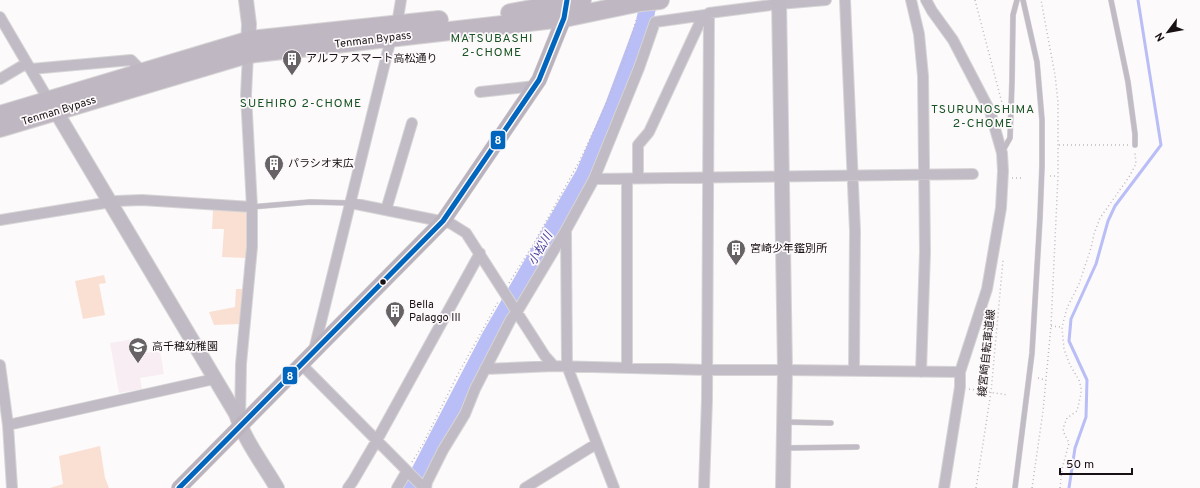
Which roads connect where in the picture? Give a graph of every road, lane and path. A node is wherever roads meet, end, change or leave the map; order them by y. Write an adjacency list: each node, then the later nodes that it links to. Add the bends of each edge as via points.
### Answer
1 (246, 0): 18 (street)
2 (401, 0): 17 (street)
3 (826, 0): 12 (street)
4 (845, 0): 35 (street)
5 (911, 0): 33 (street, via 919,34 923,76)
6 (926, 0): 31 (street, via 953,40 990,111)
7 (975, 0): 26 (path, via 1002,102)
8 (1017, 0): 31 (lane, via 1013,15 1010,138)
9 (1024, 0): 97 (lane, via 1037,62 1042,120 1042,166 1032,352)
10 (1041, 0): 29 (path, via 1055,74)
11 (1111, 0): 30 (lane, via 1128,82)
12 (779, 2): 15 (street); 34 (street)
13 (649, 4): 14 (highway, Tenman Bypass); 53 (path, via 602,116)
14 (570, 5): 17 (highway, Tenman Bypass); 22 (main road)
15 (707, 14): 38 (street); 39 (street, via 701,20 649,132 638,145); 42 (street, via 655,22)
16 (0, 17): 19 (street)
17 (394, 31): 18 (highway, Tenman Bypass); 45 (street)
18 (249, 47): 20 (highway, Tenman Bypass); 24 (highway, Tenman Bypass); 46 (street, via 246,95)
19 (29, 66): 20 (street, via 131,60); 21 (street); 24 (street)
20 (142, 71): 24 (highway, Tenman Bypass)
21 (0, 79)
22 (535, 86): 23 (street); 49 (main road)
23 (480, 92)
24 (52, 105): 25 (highway, Tenman Bypass); 28 (highway, Tenman Bypass); 44 (street)
25 (0, 115)
26 (1001, 115)
27 (412, 123): 47 (street)
28 (0, 128)
29 (1059, 145): 30 (path); 37 (path)
30 (1135, 145): 56 (path, via 1136,164 1100,218 1092,248 1067,308)
31 (1002, 153): 68 (street, via 1001,208 987,289)
32 (973, 174): 33 (street)
33 (925, 175): 35 (street); 67 (street)
34 (782, 176): 35 (street); 38 (street); 65 (street)
35 (854, 176): 66 (street)
36 (1050, 176): 37 (path)
37 (1058, 176): 55 (path)
38 (708, 177): 39 (street); 64 (street)
39 (638, 178): 43 (street)
40 (1006, 178): 41 (path)
41 (1024, 178)
42 (594, 179): 43 (street); 50 (street)
43 (627, 179): 62 (street)
44 (110, 202): 46 (street, via 142,200); 48 (street); 70 (street)
45 (351, 203): 46 (lane, via 310,202); 47 (street); 57 (street)
46 (252, 207): 79 (street, via 252,247 241,364)
47 (386, 210): 49 (street)
48 (0, 220)
49 (443, 221): 51 (street, via 466,232); 57 (main road)
50 (566, 230): 54 (street); 61 (street)
51 (480, 253): 53 (street); 80 (street)
52 (1003, 259): 73 (path, 綾宮崎自転車道線)
53 (505, 293): 54 (street); 84 (path, via 457,376)
54 (516, 311): 60 (street); 63 (street)
55 (1051, 326): 56 (path); 71 (path)
56 (1062, 327): 99 (path, via 1064,349 1079,380 1081,394 1077,412 1067,418 1064,426 1063,431 1069,443)
57 (314, 350): 59 (main road)
58 (0, 365): 74 (street)
59 (302, 365): 79 (main road); 80 (street)
60 (554, 366): 61 (street); 63 (street)
61 (567, 366): 62 (street); 81 (street)
62 (627, 368): 64 (street)
63 (485, 369): 90 (street, via 465,414 443,450)
64 (706, 370): 65 (street); 93 (street)
65 (785, 370): 66 (street); 76 (street)
66 (854, 371): 67 (street)
67 (922, 372): 68 (street)
68 (960, 372): 72 (street)
69 (1038, 378): 71 (path)
70 (214, 379): 78 (street); 79 (street, via 236,414)
71 (1046, 380): 98 (path)
72 (960, 387): 73 (path); 95 (street)
73 (991, 392): 75 (path); 96 (path, 綾宮崎自転車道線)
74 (2, 394): 78 (street)
75 (1008, 394)
76 (784, 422): 77 (lane); 83 (street)
77 (831, 423)
78 (8, 424): 85 (street)
79 (240, 427): 86 (main road); 87 (street)
80 (377, 440): 84 (street); 88 (street)
81 (596, 444): 91 (street); 92 (street)
82 (857, 446): 83 (lane)
83 (784, 448): 94 (street)
84 (407, 471): 89 (street); 90 (street)
85 (12, 488)
86 (179, 488)
87 (278, 488)
88 (348, 488)
89 (398, 488)
90 (425, 488)
91 (525, 488)
92 (614, 488)
93 (704, 488)
94 (783, 488)
95 (944, 488)
96 (976, 488)
97 (1015, 488)
98 (1032, 488)
99 (1060, 488)

